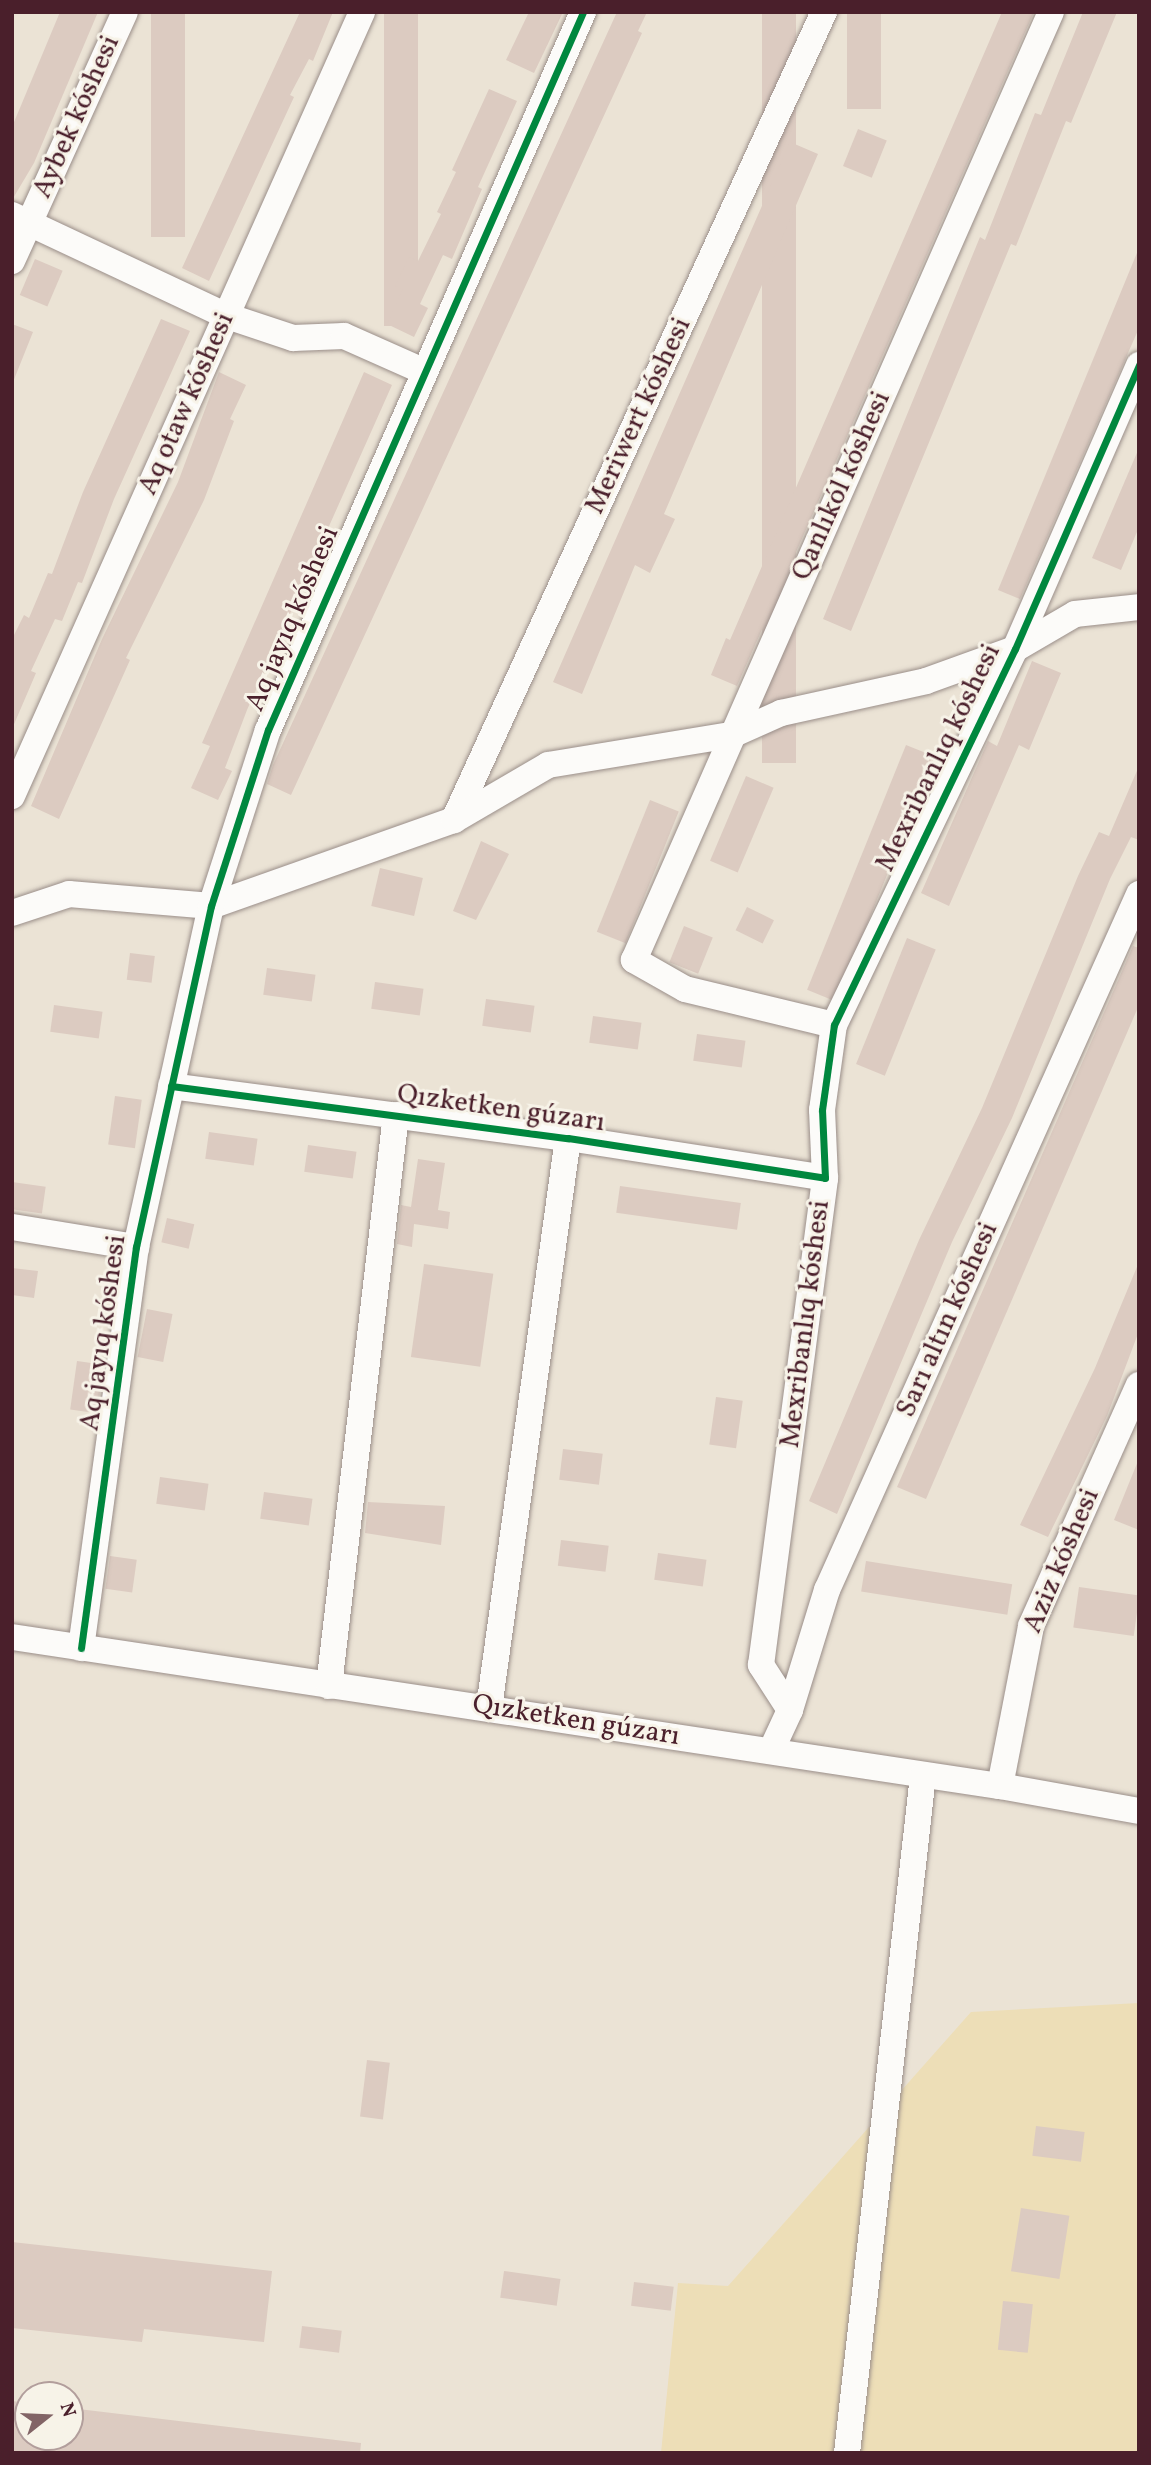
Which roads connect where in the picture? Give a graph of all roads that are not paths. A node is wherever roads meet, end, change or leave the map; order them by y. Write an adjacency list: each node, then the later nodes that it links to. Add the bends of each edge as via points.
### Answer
1 (125, 12): 6 (street, Aybek kóshesi)
2 (362, 12): 8 (street, Aq otaw kóshesi)
3 (583, 12): 10 (street, Aq jayıq kóshesi)
4 (824, 12): 15 (street, Meriwert kóshesi)
5 (1051, 12): 13 (street, Qanlıkól kóshesi)
6 (21, 218): 7 (street, Aybek kóshesi); 8 (street)
7 (12, 261)
8 (227, 316): 10 (street, via 293,338 344,336); 14 (street, Aq otaw kóshesi)
9 (1139, 365): 12 (street, Mexribanlıq kóshesi)
10 (423, 371): 17 (street, Aq jayıq kóshesi, via 268,730)
11 (1139, 607): 12 (street, via 1075,614)
12 (1015, 649): 13 (street, via 926,681 781,713); 19 (street, Mexribanlıq kóshesi)
13 (732, 735): 15 (street, via 548,765); 19 (street, Qanlıkól kóshesi, via 634,960 685,989)
14 (12, 796)
15 (454, 820): 17 (street)
16 (1139, 894): 31 (street, Sarı altın kóshesi, via 827,1590)
17 (211, 906): 18 (street, via 69,894); 20 (street, Aq jayıq kóshesi)
18 (12, 913)
19 (834, 1025): 23 (street, Mexribanlıq kóshesi, via 822,1110)
20 (171, 1086): 21 (street, Qızketken gúzarı); 25 (street, Aq jayıq kóshesi)
21 (396, 1115): 22 (street, Qızketken gúzarı); 29 (street)
22 (568, 1138): 23 (street, Qızketken gúzarı); 30 (street)
23 (825, 1178): 31 (street, Mexribanlıq kóshesi, via 761,1665)
24 (12, 1227): 25 (street)
25 (136, 1247): 28 (street, Aq jayıq kóshesi)
26 (1139, 1385): 34 (street, Aziz kóshesi, via 1031,1626)
27 (12, 1637): 28 (street, Qızketken gúzarı)
28 (81, 1648): 29 (street, Qızketken gúzarı)
29 (329, 1686): 30 (street, Qızketken gúzarı)
30 (489, 1708): 32 (street, Qızketken gúzarı)
31 (790, 1710): 32 (street, Sarı altın kóshesi)
32 (771, 1751): 33 (street, Qızketken gúzarı)
33 (923, 1775): 34 (street, Qızketken gúzarı); 36 (street)
34 (1000, 1786): 35 (street, Qızketken gúzarı)
35 (1139, 1811)
36 (847, 2453)

